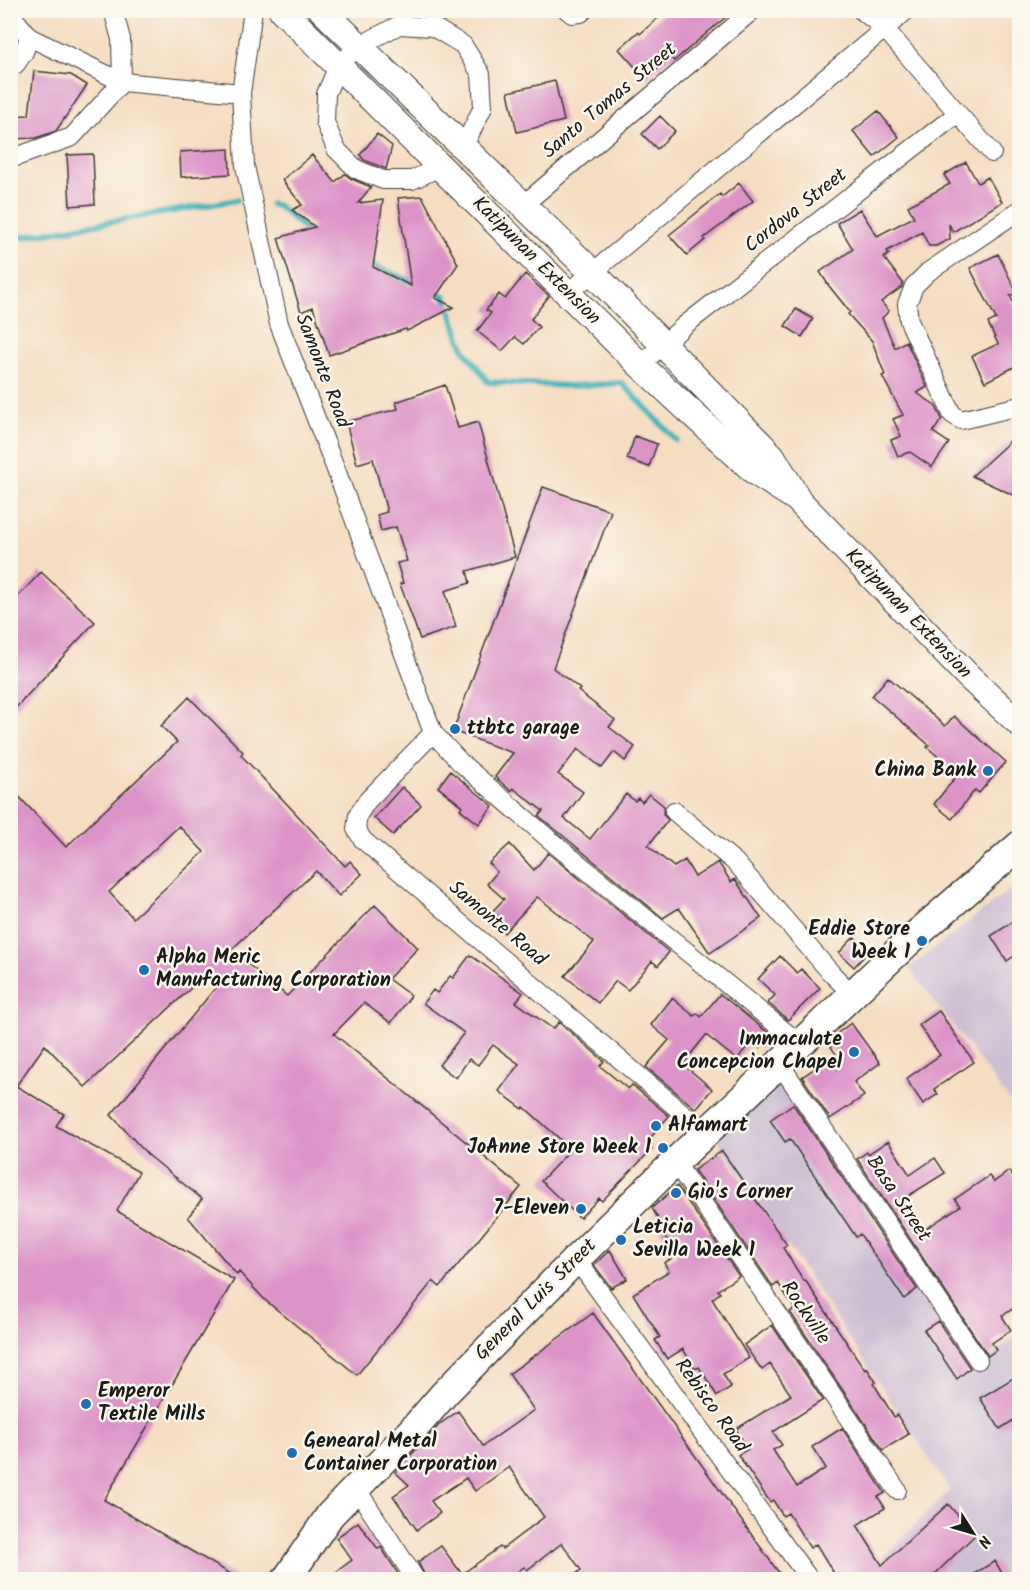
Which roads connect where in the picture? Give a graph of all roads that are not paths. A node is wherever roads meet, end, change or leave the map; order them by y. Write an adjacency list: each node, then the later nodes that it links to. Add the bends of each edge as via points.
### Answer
1 (113, 10): 16 (street, via 121,39)
2 (253, 10): 17 (street, Samonte Road)
3 (282, 10): 15 (main road, Katipunan Extension)
4 (322, 10): 13 (main road, Katipunan Extension)
5 (567, 10): 6 (street, via 572,15)
6 (584, 10)
7 (753, 10): 23 (street, Santo Tomas Street)
8 (861, 10): 11 (street)
9 (907, 10): 11 (street)
10 (10, 13): 12 (street)
11 (885, 29): 18 (street); 25 (street)
12 (29, 37): 14 (street, via 16,64); 16 (street)
13 (359, 46): 15 (street); 19 (main road, Katipunan Extension); 19 (street, via 399,25 433,27 463,45 481,74 483,107)
14 (10, 65)
15 (338, 66): 22 (main road, Katipunan Extension); 22 (street, via 326,94 325,122 336,149 356,169 383,180 412,180)
16 (122, 82): 17 (street); 21 (street, via 72,137)
17 (241, 93): 32 (street, Samonte Road, via 244,166 279,324)
18 (957, 114): 20 (street); 27 (street, Cordova Street)
19 (463, 148): 23 (main road, Katipunan Extension)
20 (992, 153)
21 (10, 159)
22 (440, 167): 26 (main road, Katipunan Extension)
23 (523, 205): 25 (main road, Katipunan Extension)
24 (1020, 210): 29 (street, via 928,272 914,286 907,303 909,321 952,414 961,420)
25 (593, 273): 26 (street); 27 (main road, Katipunan Extension)
26 (568, 293): 28 (main road, Katipunan Extension)
27 (663, 345): 28 (street, Cordova Street); 30 (main road, Katipunan Extension, via 772,456)
28 (640, 365): 30 (main road, Katipunan Extension, via 755,472)
29 (1020, 406)
30 (800, 501): 31 (main road, Katipunan Extension, via 969,677)
31 (1020, 724)
32 (433, 733): 36 (street, Samonte Road, via 461,763 548,838); 38 (street, Samonte Road, via 358,815 357,829 363,840)
33 (674, 811): 35 (street, via 736,863)
34 (1020, 845): 35 (main road, General Luis Street)
35 (853, 995): 36 (main road, General Luis Street)
36 (799, 1044): 37 (main road, General Luis Street)
37 (780, 1064): 38 (main road, General Luis Street); 41 (street, Basa Street)
38 (706, 1133): 39 (main road, General Luis Street)
39 (675, 1162): 40 (main road, General Luis Street); 43 (street, Rockville)
40 (576, 1259): 42 (main road, General Luis Street); 46 (street, Rebisco Road)
41 (978, 1360)
42 (356, 1488): 44 (main road, General Luis Street, via 330,1515); 45 (street)
43 (897, 1490)
44 (286, 1580)
45 (416, 1580)
46 (810, 1580)

